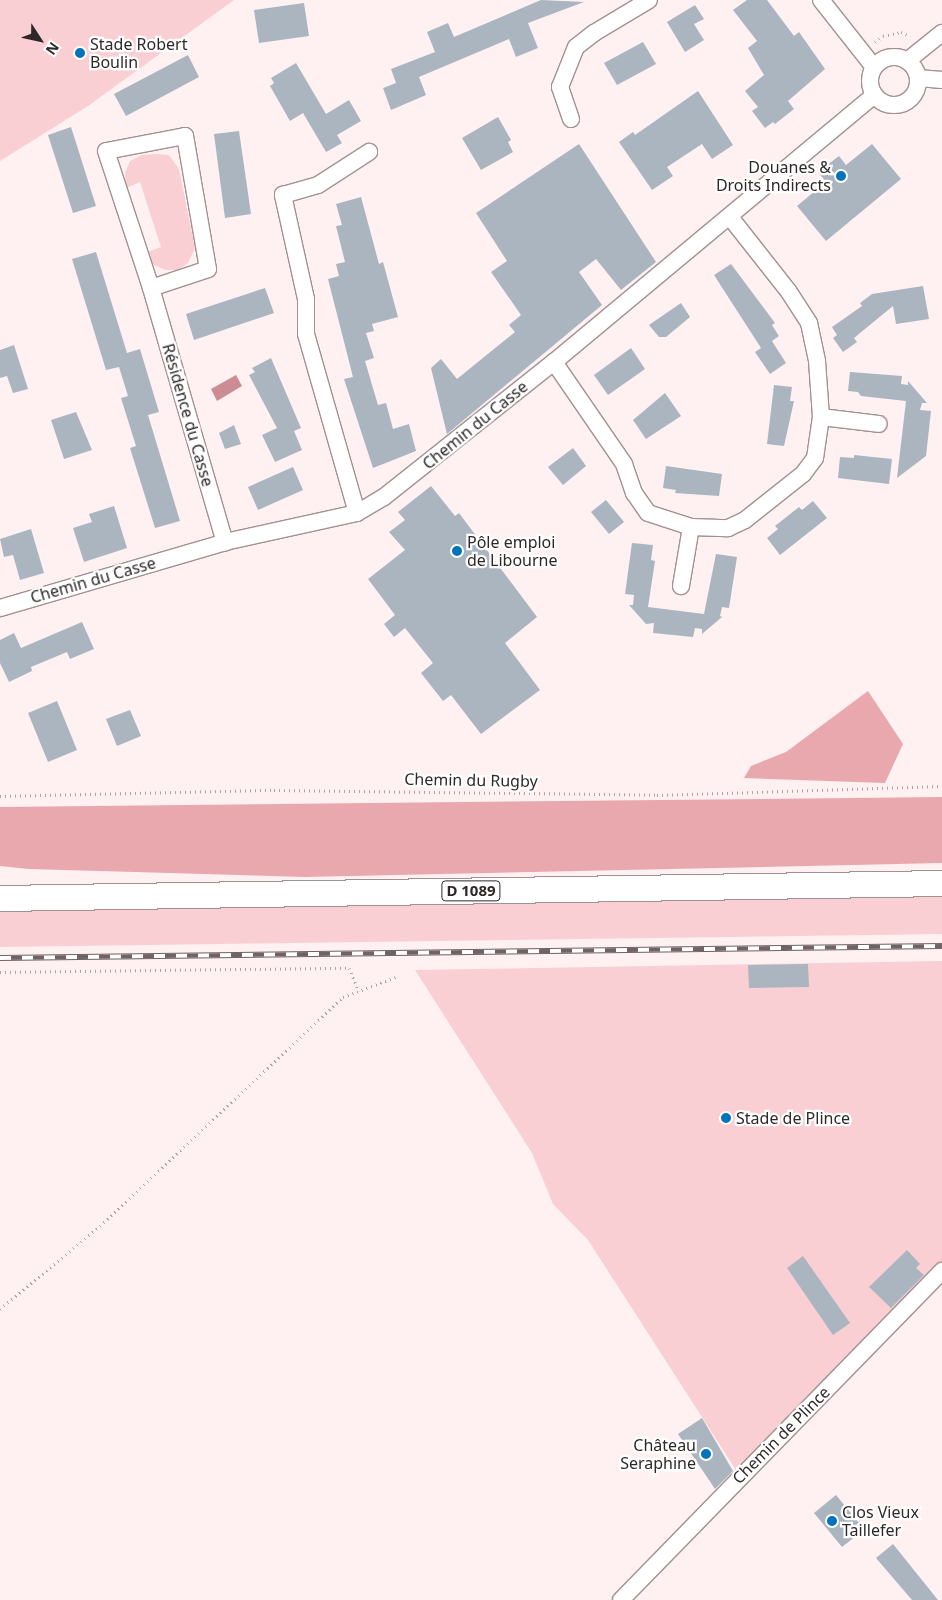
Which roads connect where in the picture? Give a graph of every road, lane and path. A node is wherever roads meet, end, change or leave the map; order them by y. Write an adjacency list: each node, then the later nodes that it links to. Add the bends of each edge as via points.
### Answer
1 (649, 0): 9 (street, via 594,33 576,48 560,87)
2 (821, 0): 5 (street)
3 (942, 33): 4 (street)
4 (907, 61): 5 (street, via 892,57); 6 (street)
5 (874, 67): 8 (street, via 870,83)
6 (918, 78): 7 (street); 8 (street, via 915,94 903,104 887,105)
7 (942, 80)
8 (874, 96): 11 (street, Chemin du Casse)
9 (571, 119)
10 (368, 152): 16 (street, via 318,185 283,195 306,300 306,334)
11 (730, 217): 13 (street, Chemin du Casse); 14 (street, via 809,323 817,361)
12 (151, 288): 12 (street, Résidence du Casse, via 106,151 185,136 208,269); 18 (street, Résidence du Casse)
13 (554, 362): 16 (street, Chemin du Casse, via 384,497); 17 (street, via 624,464 634,493 648,512)
14 (821, 417): 15 (street); 17 (street, via 815,458 803,474 745,520 728,528)
15 (879, 424)
16 (357, 513): 18 (street, Chemin du Casse)
17 (691, 527): 19 (street)
18 (225, 542): 20 (street, Chemin du Casse)
19 (681, 586)
20 (0, 608)
21 (942, 786): 22 (path, Chemin du Rugby, via 657,795 274,790)
22 (0, 796)
23 (942, 883): 24 (main road, D 1089)
24 (0, 898)
25 (0, 972): 27 (path, via 349,968)
26 (396, 976): 27 (path)
27 (359, 991): 29 (path, via 343,997 100,1226)
28 (942, 1272): 30 (street, Chemin de Plince)
29 (0, 1309)
30 (621, 1600)

